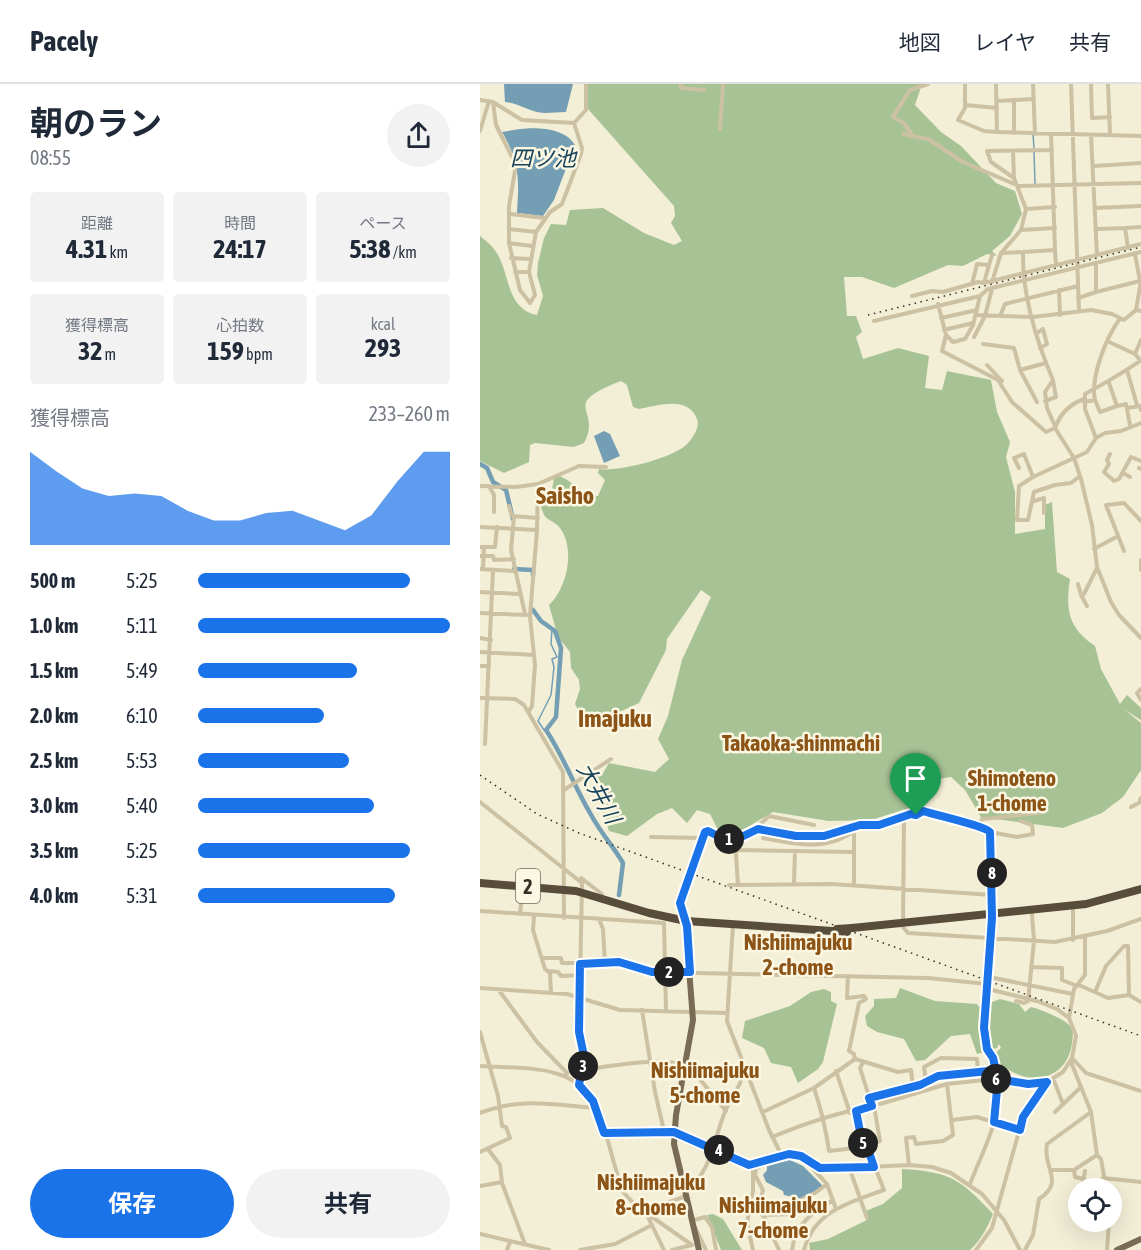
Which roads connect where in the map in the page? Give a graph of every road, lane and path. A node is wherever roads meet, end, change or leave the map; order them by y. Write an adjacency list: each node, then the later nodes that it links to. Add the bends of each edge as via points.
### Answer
1 (586, 84): 20 (street, via 586,110)
2 (681, 84): 11 (street, via 681,88)
3 (723, 84): 21 (street)
4 (928, 84): 31 (street, via 910,90 893,117 907,126)
5 (964, 84): 17 (street)
6 (996, 84): 15 (street)
7 (1033, 84): 12 (street)
8 (1071, 84): 29 (street)
9 (1091, 84): 19 (street, via 1092,117)
10 (1108, 84): 19 (street)
11 (704, 90)
12 (1033, 99): 16 (street); 26 (street)
13 (480, 100): 14 (street)
14 (491, 101): 20 (street, via 522,120); 22 (street); 47 (street, via 496,125 516,165)
15 (997, 101): 16 (street); 18 (street)
16 (1014, 101): 24 (street)
17 (965, 105): 18 (street); 23 (street, via 958,120)
18 (997, 108): 23 (street)
19 (1110, 117): 28 (street)
20 (574, 123): 48 (street, via 581,154 562,204)
21 (720, 129)
22 (480, 131)
23 (997, 132): 24 (street)
24 (1014, 133): 26 (street)
25 (903, 134): 31 (street)
26 (1035, 134): 27 (street)
27 (1051, 134): 29 (street); 33 (street)
28 (1110, 134): 30 (street); 32 (street)
29 (1073, 135): 30 (street); 41 (street)
30 (1092, 135): 36 (street)
31 (913, 136): 42 (street, via 928,139 963,162)
32 (1141, 136)
33 (1052, 150): 34 (street); 39 (street)
34 (1013, 151): 37 (street); 37 (street, via 987,152 991,162)
35 (1141, 164): 36 (street)
36 (1094, 166): 40 (street)
37 (1014, 178): 42 (street)
38 (1141, 183): 40 (street)
39 (1055, 184): 41 (street); 42 (street); 44 (street)
40 (1094, 184): 41 (street); 46 (street)
41 (1074, 185): 69 (street)
42 (1018, 186): 45 (street)
43 (1141, 206): 46 (street)
44 (1055, 207): 45 (street); 50 (street)
45 (1026, 208): 54 (street)
46 (1095, 208): 53 (street)
47 (511, 214): 48 (street); 52 (street)
48 (544, 218): 55 (street)
49 (1141, 227): 51 (street)
50 (1055, 228): 54 (street); 60 (street)
51 (1125, 228): 53 (street); 59 (street)
52 (509, 229): 55 (street); 56 (street)
53 (1096, 229): 66 (street)
54 (1021, 230): 63 (street)
55 (536, 232): 58 (street)
56 (509, 243): 58 (street); 67 (street)
57 (1141, 244): 59 (street)
58 (532, 246): 68 (street)
59 (1128, 248): 66 (street)
60 (1055, 250): 61 (street); 72 (street)
61 (1023, 252): 63 (street); 77 (street)
62 (1141, 252): 64 (street)
63 (1001, 253): 78 (street)
64 (1135, 254): 70 (street); 74 (street)
65 (992, 255): 71 (street)
66 (1097, 255): 69 (street)
67 (512, 258): 68 (street); 75 (street)
68 (530, 259): 76 (street)
69 (1077, 260): 72 (street); 73 (street)
70 (1096, 264): 73 (street); 86 (street)
71 (989, 265): 81 (street); 82 (street, via 977,264)
72 (1056, 265): 77 (street)
73 (1078, 268): 79 (street); 83 (street)
74 (1140, 269): 80 (street)
75 (514, 272): 76 (street); 76 (street, via 520,290 532,303 535,295)
76 (529, 272)
77 (1023, 273): 78 (street); 79 (street)
78 (994, 281): 81 (street); 84 (street)
79 (1023, 281): 84 (street); 89 (street)
80 (1141, 281): 86 (street); 92 (street)
81 (984, 283): 82 (street)
82 (972, 284): 87 (street)
83 (1078, 286): 85 (street); 90 (street)
84 (995, 288): 88 (street); 97 (street)
85 (1059, 290): 89 (street); 96 (street)
86 (1096, 292): 90 (street)
87 (912, 296)
88 (980, 296): 91 (street); 94 (street)
89 (1028, 298): 95 (street, via 1005,304); 98 (street)
90 (1078, 298): 93 (street)
91 (938, 304): 99 (street); 101 (street)
92 (1139, 310): 100 (street, via 1129,318)
93 (1079, 311): 96 (street); 100 (street, via 1112,314)
94 (977, 313): 97 (street); 99 (street); 102 (street)
95 (1001, 314): 97 (street); 98 (street)
96 (1060, 315): 98 (street)
97 (985, 316): 105 (street)
98 (1033, 317): 104 (street)
99 (941, 318): 103 (street)
100 (1119, 319): 107 (street)
101 (874, 321)
102 (974, 323): 103 (street); 103 (street, via 965,339 953,342)
103 (945, 333): 119 (street, via 942,351)
104 (1037, 333): 109 (street); 109 (street, via 1042,328 1047,344)
105 (974, 337)
106 (1141, 340): 110 (street)
107 (1107, 341): 110 (street); 116 (street)
108 (983, 344): 114 (street, via 1014,348)
109 (1040, 348): 112 (street)
110 (1135, 354): 111 (street)
111 (1141, 360): 115 (street)
112 (1046, 363): 114 (street); 117 (street)
113 (987, 364): 119 (street)
114 (1020, 370): 124 (street)
115 (1127, 370): 118 (street); 126 (street)
116 (1098, 372): 118 (street); 120 (street)
117 (1053, 380): 122 (street, via 1045,392); 122 (street, via 1056,397)
118 (1108, 383): 120 (street); 125 (street)
119 (1004, 385): 131 (street, via 1012,402 1046,432)
120 (1093, 390): 121 (street); 123 (street, via 1085,394)
121 (1095, 400): 123 (street); 125 (street, via 1100,412)
122 (1045, 401): 131 (street)
123 (1084, 401): 131 (street, via 1073,403 1060,415); 132 (street)
124 (1037, 402)
125 (1117, 405): 127 (street, via 1126,404)
126 (1137, 405): 127 (street); 128 (street)
127 (1127, 408): 130 (street)
128 (1141, 410)
129 (1141, 423): 130 (street)
130 (1130, 425): 132 (street)
131 (1055, 427): 134 (street)
132 (1096, 438): 134 (street, via 1087,452)
133 (1110, 454): 138 (street, via 1104,472 1114,481)
134 (1074, 458): 139 (street); 140 (street)
135 (1141, 461): 138 (street, via 1131,457)
136 (606, 467): 142 (street, via 579,466)
137 (1018, 468): 140 (street, via 1014,458 1024,454)
138 (1123, 473): 141 (street)
139 (1080, 476): 145 (street, via 1071,483 1034,492); 159 (street)
140 (1034, 477): 145 (street, via 1019,486 1017,520 1028,520)
141 (1130, 477)
142 (538, 484): 144 (street); 150 (street)
143 (480, 486): 144 (street)
144 (489, 486): 147 (street, via 494,495)
145 (1034, 501): 148 (street, via 1044,498)
146 (509, 506): 149 (street)
147 (494, 512)
148 (1044, 513)
149 (514, 516): 150 (street); 154 (street)
150 (538, 518): 155 (street)
151 (1141, 521): 156 (street, via 1124,503 1106,505)
152 (480, 527): 153 (street)
153 (497, 527): 154 (street); 158 (street, via 495,547)
154 (514, 530): 155 (street); 163 (street)
155 (537, 530): 178 (street)
156 (1118, 536): 159 (street); 160 (street)
157 (482, 547): 158 (street); 161 (street)
158 (491, 548): 162 (street)
159 (1094, 549): 165 (street)
160 (1124, 551)
161 (482, 556): 162 (street); 166 (street)
162 (491, 556): 163 (street, via 494,560)
163 (514, 559): 169 (street)
164 (1141, 560): 168 (street)
165 (1097, 567): 174 (street, via 1087,592); 180 (street, via 1115,609)
166 (481, 569): 167 (street)
167 (493, 570): 169 (street); 172 (street)
168 (1141, 570)
169 (514, 571): 173 (street)
170 (1078, 584): 174 (street)
171 (480, 592): 172 (street)
172 (492, 592): 173 (street); 177 (street)
173 (520, 594): 178 (street)
174 (1081, 595): 175 (street)
175 (1087, 606)
176 (480, 613): 177 (street)
177 (492, 614): 178 (street); 181 (street)
178 (527, 615): 184 (street)
179 (480, 638): 181 (street)
180 (1141, 638)
181 (491, 640): 183 (street)
182 (480, 652): 183 (street)
183 (490, 654): 184 (street); 186 (street)
184 (534, 655): 191 (street)
185 (480, 666): 186 (street)
186 (489, 666): 189 (street)
187 (1141, 689): 190 (street, via 1137,693)
188 (480, 698): 189 (street)
189 (486, 698): 191 (street, via 515,699); 193 (street)
190 (1141, 700)
191 (529, 711): 196 (street, via 563,772)
192 (480, 721): 193 (street)
193 (486, 721): 194 (street)
194 (485, 744)
195 (611, 759): 196 (street)
196 (564, 790): 215 (street)
197 (1035, 798): 204 (street, via 1036,805 1044,807 1043,812 982,819)
198 (1141, 798): 200 (street)
199 (480, 802): 215 (street)
200 (1131, 807)
201 (904, 817): 204 (street, via 923,811); 205 (street); 223 (street)
202 (1021, 821): 207 (street, via 1032,825 1033,834 1017,837)
203 (814, 825): 206 (street, via 769,816)
204 (979, 825): 207 (street)
205 (854, 829): 206 (street, via 824,836 758,829); 210 (street, via 820,846); 214 (street)
206 (751, 832): 211 (street)
207 (990, 832): 227 (street)
208 (651, 837): 209 (street)
209 (703, 838): 211 (street, via 708,831); 237 (street, via 680,903)
210 (764, 838)
211 (735, 840): 212 (street)
212 (736, 850): 213 (street); 220 (street)
213 (795, 851): 214 (street); 217 (street)
214 (854, 852): 221 (street)
215 (563, 866): 222 (street); 224 (street, via 582,883); 226 (street)
216 (480, 883): 218 (highway, 2)
217 (794, 883): 220 (street); 221 (street)
218 (523, 885): 222 (highway, 2); 231 (street)
219 (729, 885): 220 (street)
220 (738, 885)
221 (854, 885): 223 (street)
222 (564, 889): 224 (highway, 2); 234 (street)
223 (904, 889): 227 (street); 241 (street)
224 (579, 891): 235 (street); 239 (highway, 2)
225 (1141, 892): 229 (highway, 2, via 1108,904); 233 (highway, 2, via 1086,904)
226 (602, 894): 237 (highway, 2)
227 (992, 894): 233 (street)
228 (480, 910): 231 (street)
229 (1073, 910): 230 (highway, 2); 245 (street)
230 (1032, 914): 233 (highway, 2); 246 (street)
231 (520, 915): 232 (street)
232 (534, 916): 234 (street); 247 (street, via 533,930)
233 (992, 916): 241 (highway, 2); 244 (street)
234 (564, 918): 235 (street)
235 (580, 918): 236 (street); 249 (street)
236 (598, 918): 239 (street); 248 (street, via 603,929)
237 (685, 919): 239 (highway, 2); 240 (highway, 2); 242 (highway, 2, bridge); 253 (main road)
238 (1141, 919): 243 (street)
239 (664, 920): 252 (street)
240 (733, 925): 242 (highway, 2); 254 (street)
241 (903, 925): 242 (highway, 2); 244 (street, via 911,934)
242 (853, 931)
243 (1085, 937): 245 (street); 259 (street, via 1086,975)
244 (991, 938): 246 (street); 257 (street)
245 (1073, 940): 246 (street)
246 (1034, 941): 250 (street)
247 (543, 958): 249 (street); 251 (street)
248 (605, 963): 249 (street); 252 (street, via 619,962)
249 (580, 964): 255 (street)
250 (1031, 967): 258 (street); 259 (street, via 1062,968 1062,980)
251 (548, 972): 255 (street); 263 (street)
252 (665, 972): 253 (street); 272 (street)
253 (690, 972): 254 (street); 273 (main road)
254 (732, 973): 256 (street); 274 (street)
255 (581, 975): 267 (street)
256 (848, 976): 260 (street, via 928,978); 277 (street, via 848,998 866,999 859,1003 849,1051)
257 (989, 977): 258 (street); 260 (street)
258 (1029, 985): 265 (street); 268 (street)
259 (1078, 985): 264 (street); 265 (street)
260 (987, 987): 268 (street); 290 (street, via 984,1028)
261 (480, 988): 262 (street)
262 (497, 988): 263 (street); 288 (street, via 537,1042 567,1073)
263 (551, 992): 267 (street)
264 (1095, 992): 266 (street, via 1113,999); 266 (street, via 1106,966 1128,946)
265 (1073, 994): 275 (street)
266 (1129, 995): 270 (street)
267 (581, 999): 271 (street, via 620,1010); 285 (street)
268 (1028, 999): 269 (street, via 1024,1004); 275 (street, via 1057,1009)
269 (1016, 1001)
270 (1141, 1002)
271 (642, 1010): 272 (street); 279 (street)
272 (666, 1010): 273 (street)
273 (693, 1011): 274 (street); 284 (main road)
274 (727, 1013): 281 (street)
275 (1069, 1018): 278 (street, via 1076,1036)
276 (480, 1032): 283 (street)
277 (855, 1059): 280 (street); 286 (street)
278 (1071, 1060): 289 (street); 297 (street); 298 (street, via 1086,1073)
279 (650, 1062): 284 (street); 285 (street); 316 (street)
280 (863, 1063): 295 (street, via 898,1072 911,1070); 299 (street, via 860,1068)
281 (745, 1065): 305 (street, via 740,1086); 307 (street)
282 (480, 1066): 283 (street)
283 (489, 1066): 288 (street); 302 (street)
284 (687, 1066): 305 (street); 317 (main road)
285 (582, 1070): 294 (street)
286 (836, 1071): 296 (street); 311 (street)
287 (978, 1072): 290 (street, via 989,1071); 291 (street, via 938,1076); 291 (street, via 977,1059 941,1058 924,1067)
288 (566, 1077): 294 (street)
289 (1053, 1078): 292 (street); 301 (street)
290 (996, 1079): 292 (street, via 1028,1084); 293 (street); 314 (street)
291 (926, 1082): 295 (street)
292 (1047, 1082): 315 (street, via 1023,1117)
293 (947, 1084): 300 (street); 313 (street)
294 (579, 1085): 304 (street)
295 (913, 1087): 299 (street)
296 (814, 1088): 307 (street); 312 (street)
297 (1080, 1088): 301 (street); 309 (street)
298 (1141, 1091)
299 (869, 1098): 303 (street)
300 (880, 1104)
301 (1063, 1104): 308 (street)
302 (500, 1105): 304 (street, via 538,1103); 310 (street); 321 (street, via 502,1126 510,1138)
303 (872, 1106): 306 (street); 320 (street, via 881,1139)
304 (596, 1108): 318 (street)
305 (726, 1111): 322 (street)
306 (856, 1111): 311 (street); 320 (street)
307 (763, 1112): 319 (street)
308 (1055, 1112)
309 (1091, 1112): 325 (street); 333 (street, via 1047,1144)
310 (480, 1113)
311 (850, 1113): 312 (street)
312 (823, 1117): 319 (street); 320 (street, via 829,1151)
313 (952, 1120): 314 (street, via 977,1117); 329 (street, via 951,1138 916,1144 914,1137 906,1138)
314 (994, 1122): 315 (street); 343 (street)
315 (1020, 1130): 350 (street)
316 (664, 1131): 317 (street); 318 (street)
317 (674, 1132): 322 (street); 345 (main road, via 676,1158)
318 (604, 1133): 349 (street, via 624,1192)
319 (772, 1137): 324 (street)
320 (863, 1147): 331 (street)
321 (488, 1148): 323 (street); 340 (street, via 500,1165)
322 (714, 1148): 326 (street); 345 (street)
323 (480, 1152)
324 (781, 1154): 327 (street); 328 (street, via 801,1156)
325 (1097, 1155): 334 (street); 338 (street)
326 (735, 1158): 327 (street, via 749,1165); 332 (street)
327 (760, 1163): 332 (street)
328 (810, 1164): 330 (street, via 820,1168); 342 (street)
329 (909, 1165): 331 (street); 343 (street, via 943,1170)
330 (849, 1167): 331 (street); 346 (street)
331 (875, 1167): 346 (street, via 884,1190)
332 (754, 1169): 351 (street, via 763,1190 759,1206); 369 (street, via 747,1223)
333 (1050, 1170): 334 (street); 375 (street, via 1051,1188 1039,1199 1033,1235)
334 (1074, 1170): 336 (street, via 1075,1177)
335 (1085, 1171): 337 (street)
336 (1080, 1178)
337 (1084, 1178)
338 (1103, 1178)
339 (1122, 1180): 341 (street)
340 (502, 1182): 344 (street); 360 (street)
341 (1141, 1182)
342 (826, 1184): 347 (street); 351 (street, via 802,1199 796,1214)
343 (970, 1184): 350 (street)
344 (480, 1186)
345 (686, 1193): 349 (street); 353 (main road)
346 (860, 1199): 348 (street); 352 (street)
347 (833, 1200): 348 (street); 371 (street, via 811,1213 796,1231)
348 (836, 1209): 372 (street, via 824,1216)
349 (645, 1212): 354 (street); 361 (street)
350 (997, 1213): 373 (street, via 986,1240); 374 (street)
351 (762, 1215): 370 (street)
352 (867, 1218)
353 (694, 1223): 361 (main road); 367 (street); 368 (street, via 705,1217 712,1227)
354 (652, 1226): 364 (street, via 615,1244); 365 (street)
355 (1108, 1232): 376 (street)
356 (480, 1234): 358 (street)
357 (1141, 1239): 359 (main road)
358 (510, 1242): 360 (street); 362 (street)
359 (1131, 1242): 377 (main road); 378 (street)
360 (525, 1244): 363 (street)
361 (696, 1246): 366 (street)
362 (507, 1250)
363 (549, 1250)
364 (580, 1250)
365 (664, 1250)
366 (672, 1250)
367 (705, 1250)
368 (716, 1250)
369 (753, 1250)
370 (778, 1250)
371 (792, 1250)
372 (804, 1250)
373 (976, 1250)
374 (1020, 1250)
375 (1025, 1250)
376 (1107, 1250)
377 (1117, 1250)
378 (1136, 1250)

